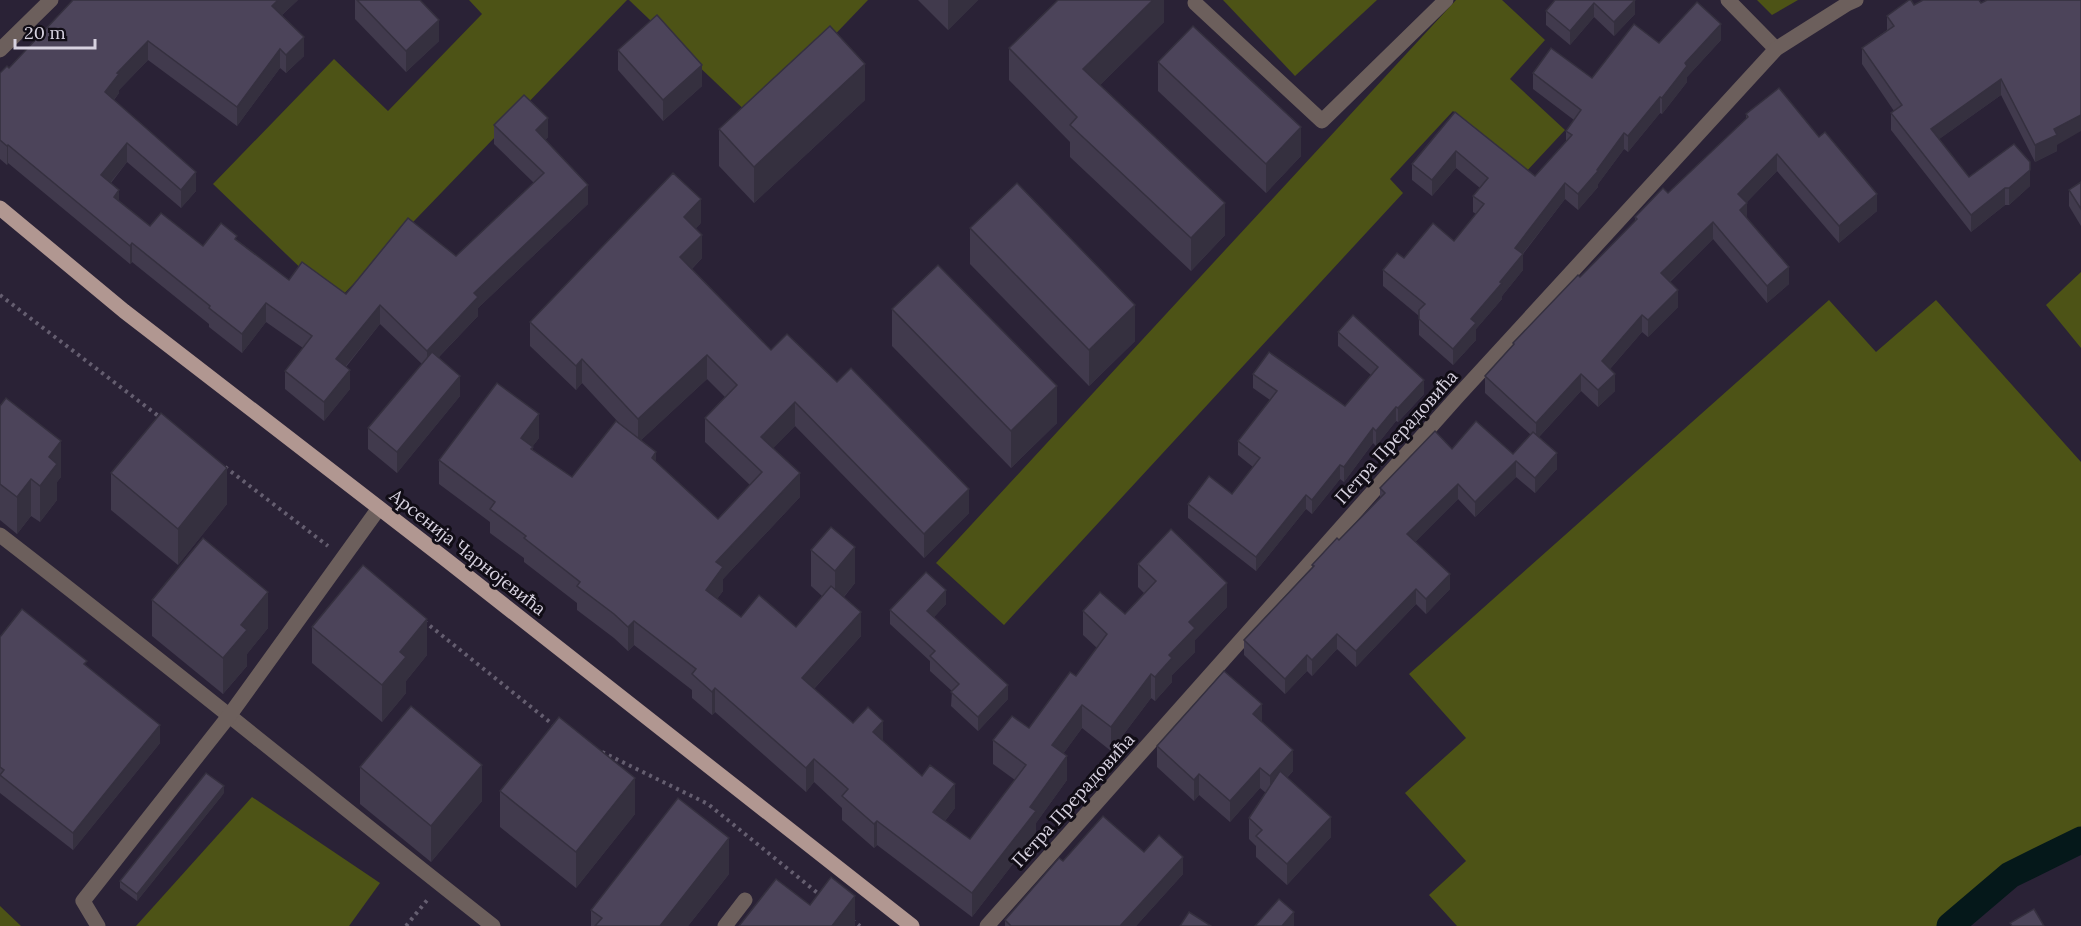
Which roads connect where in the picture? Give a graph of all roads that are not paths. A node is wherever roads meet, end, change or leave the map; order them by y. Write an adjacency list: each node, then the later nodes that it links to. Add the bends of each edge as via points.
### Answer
1 (51, 0): 7 (street)
2 (1446, 0): 5 (street, via 1323,121)
3 (1728, 0): 6 (street)
4 (1856, 0): 6 (street, Петра Прерадовића)
5 (1196, 3)
6 (1776, 49): 17 (street, Петра Прерадовића, via 1457,397)
7 (0, 50)
8 (0, 208): 9 (main road, Арсенија Чарнојевића, via 124,311)
9 (379, 508): 11 (street); 16 (main road, Арсенија Чарнојевића)
10 (0, 534): 11 (street)
11 (229, 716): 13 (street, via 83,901); 14 (street)
12 (746, 900): 15 (street)
13 (98, 926)
14 (493, 926)
15 (725, 926)
16 (912, 926)
17 (987, 926)

